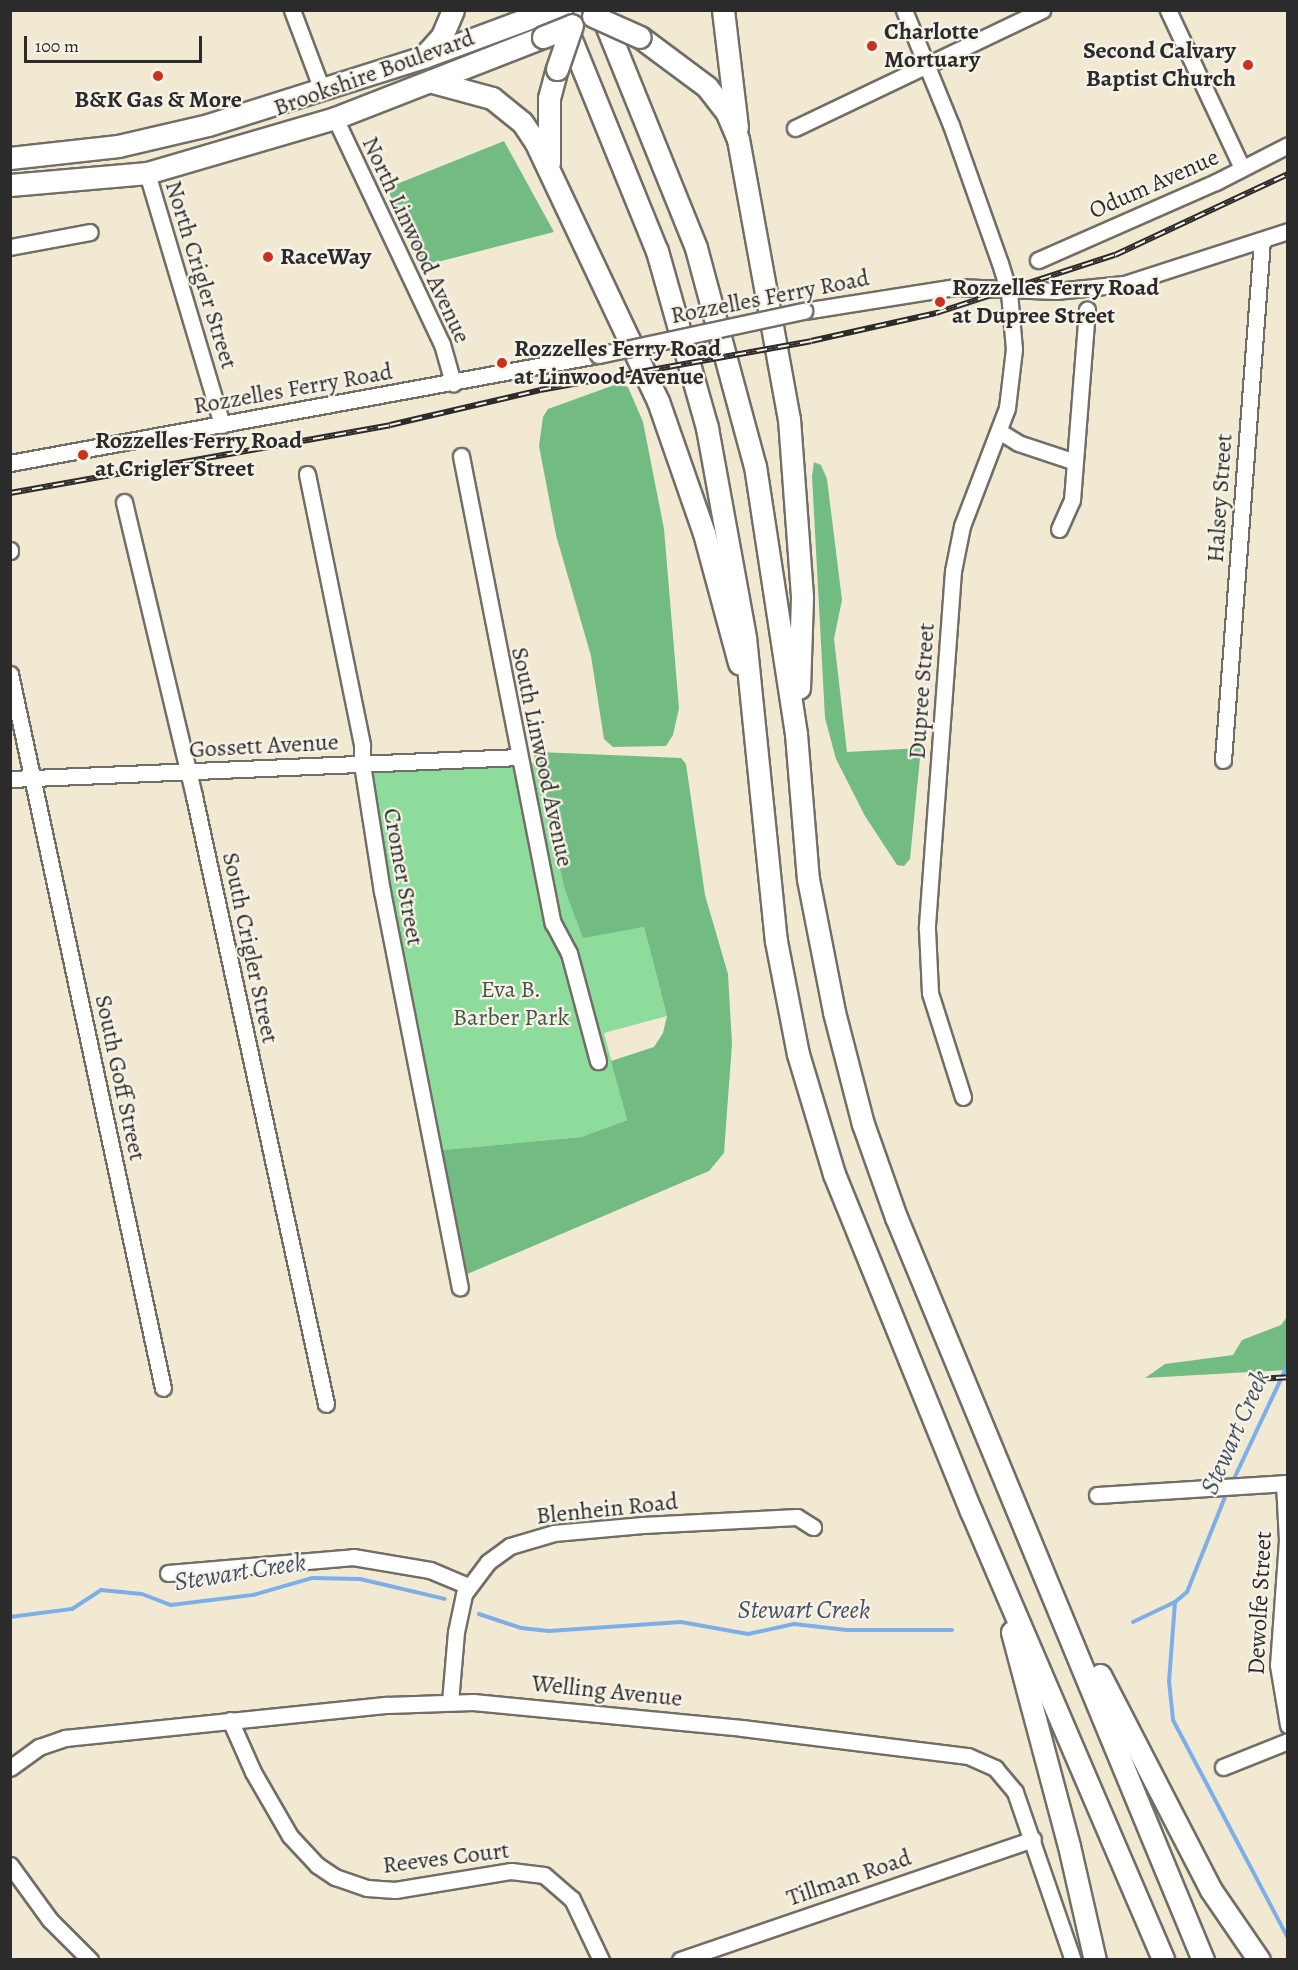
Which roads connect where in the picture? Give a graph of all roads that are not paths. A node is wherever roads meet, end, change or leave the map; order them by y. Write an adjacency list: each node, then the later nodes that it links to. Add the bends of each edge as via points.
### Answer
1 (292, 10): 12 (street)
2 (453, 10): 9 (highway, via 442,36)
3 (723, 10): 15 (highway)
4 (904, 10): 10 (street, Dupree Street)
5 (1041, 10): 10 (street)
6 (1168, 10): 19 (street)
7 (584, 13): 11 (highway, Brookshire Boulevard, bridge, via 543,37); 15 (highway, bridge, via 640,37 685,68 714,95); 21 (highway, bridge, via 557,69 548,118); 40 (highway, via 669,284 724,510); 41 (highway, via 696,248 754,466)
8 (544, 14): 9 (highway, Brookshire Boulevard)
9 (424, 57): 12 (highway, Brookshire Boulevard)
10 (927, 65): 14 (street); 28 (street, Dupree Street, via 981,205)
11 (433, 82): 13 (highway, Brookshire Boulevard); 21 (highway, via 482,93 504,105 522,122)
12 (322, 90): 16 (highway, Brookshire Boulevard)
13 (334, 118): 20 (highway, Brookshire Boulevard); 30 (street, North Linwood Avenue, via 442,344)
14 (795, 128)
15 (738, 140): 41 (highway, via 760,248 792,448 802,608)
16 (130, 143): 18 (highway, Brookshire Boulevard); 22 (highway, via 131,153 123,160)
17 (1287, 145): 19 (street, Odum Avenue)
18 (10, 158)
19 (1242, 168): 27 (street, Odum Avenue)
20 (147, 173): 22 (highway, Brookshire Boulevard); 31 (street, North Crigler Street)
21 (551, 175): 40 (highway, via 658,401 704,533)
22 (10, 183)
23 (1287, 231): 25 (street, Rozzelles Ferry Road)
24 (90, 232): 26 (street)
25 (1262, 240): 28 (street, Rozzelles Ferry Road, via 1124,284); 43 (street, Halsey Street)
26 (10, 247)
27 (1038, 260)
28 (1009, 292): 30 (street, Rozzelles Ferry Road, bridge, via 956,287 804,311); 32 (street, Dupree Street, via 1014,371)
29 (1087, 310): 34 (street)
30 (453, 383): 31 (street, Rozzelles Ferry Road)
31 (222, 425): 35 (street, Rozzelles Ferry Road)
32 (999, 431): 34 (street, via 1018,443); 49 (street, Dupree Street, via 963,526 953,571 927,929 930,993)
33 (461, 456): 42 (street, South Linwood Avenue)
34 (1075, 462): 38 (street, via 1072,500)
35 (10, 463)
36 (307, 474): 44 (street, Cromer Street, via 362,745)
37 (124, 502): 45 (street, South Crigler Street)
38 (1059, 529)
39 (10, 674): 46 (street, South Goff Street)
40 (753, 707): 56 (highway, via 770,904 798,1054 847,1211)
41 (796, 734): 59 (highway, via 808,879 844,1053 896,1217)
42 (519, 757): 44 (street, Gossett Avenue); 48 (street, South Linwood Avenue, via 553,923 568,953)
43 (1224, 760)
44 (362, 764): 45 (street, Gossett Avenue); 50 (street, Cromer Street, via 382,891)
45 (186, 772): 46 (street, Gossett Avenue); 52 (street, South Crigler Street)
46 (33, 778): 47 (street, Gossett Avenue); 51 (street, South Goff Street)
47 (10, 779)
48 (598, 1061)
49 (963, 1097)
50 (460, 1287)
51 (163, 1388)
52 (326, 1404)
53 (1286, 1483): 54 (street); 62 (street, Dewolfe Street, via 1287,1540 1278,1665)
54 (1097, 1495)
55 (813, 1527): 58 (street, Blenhein Road, via 797,1517 554,1533 502,1551)
56 (993, 1562): 72 (highway, via 1072,1857); 73 (highway)
57 (168, 1573): 58 (street, via 354,1557 430,1570)
58 (468, 1586): 60 (street, Blenhein Road, via 456,1632)
59 (1057, 1604): 74 (highway); 75 (highway, via 1097,1669 1211,1890)
60 (450, 1702): 61 (street, Welling Avenue); 66 (street, Welling Avenue, via 512,1703 969,1756 1003,1775 1023,1810)
61 (230, 1720): 65 (street, Welling Avenue, via 65,1738 39,1747); 69 (street, Reeves Court, via 253,1772 290,1836 317,1865 367,1888 395,1890 511,1870 544,1875 572,1899)
62 (1287, 1725)
63 (1287, 1741): 64 (street)
64 (1223, 1767)
65 (10, 1768)
66 (1033, 1839): 70 (street, Tillman Road); 71 (street, Welling Avenue)
67 (10, 1865): 68 (street, via 50,1920)
68 (90, 1959)
69 (601, 1959)
70 (680, 1959)
71 (1073, 1959)
72 (1095, 1959)
73 (1163, 1959)
74 (1203, 1959)
75 (1259, 1959)

